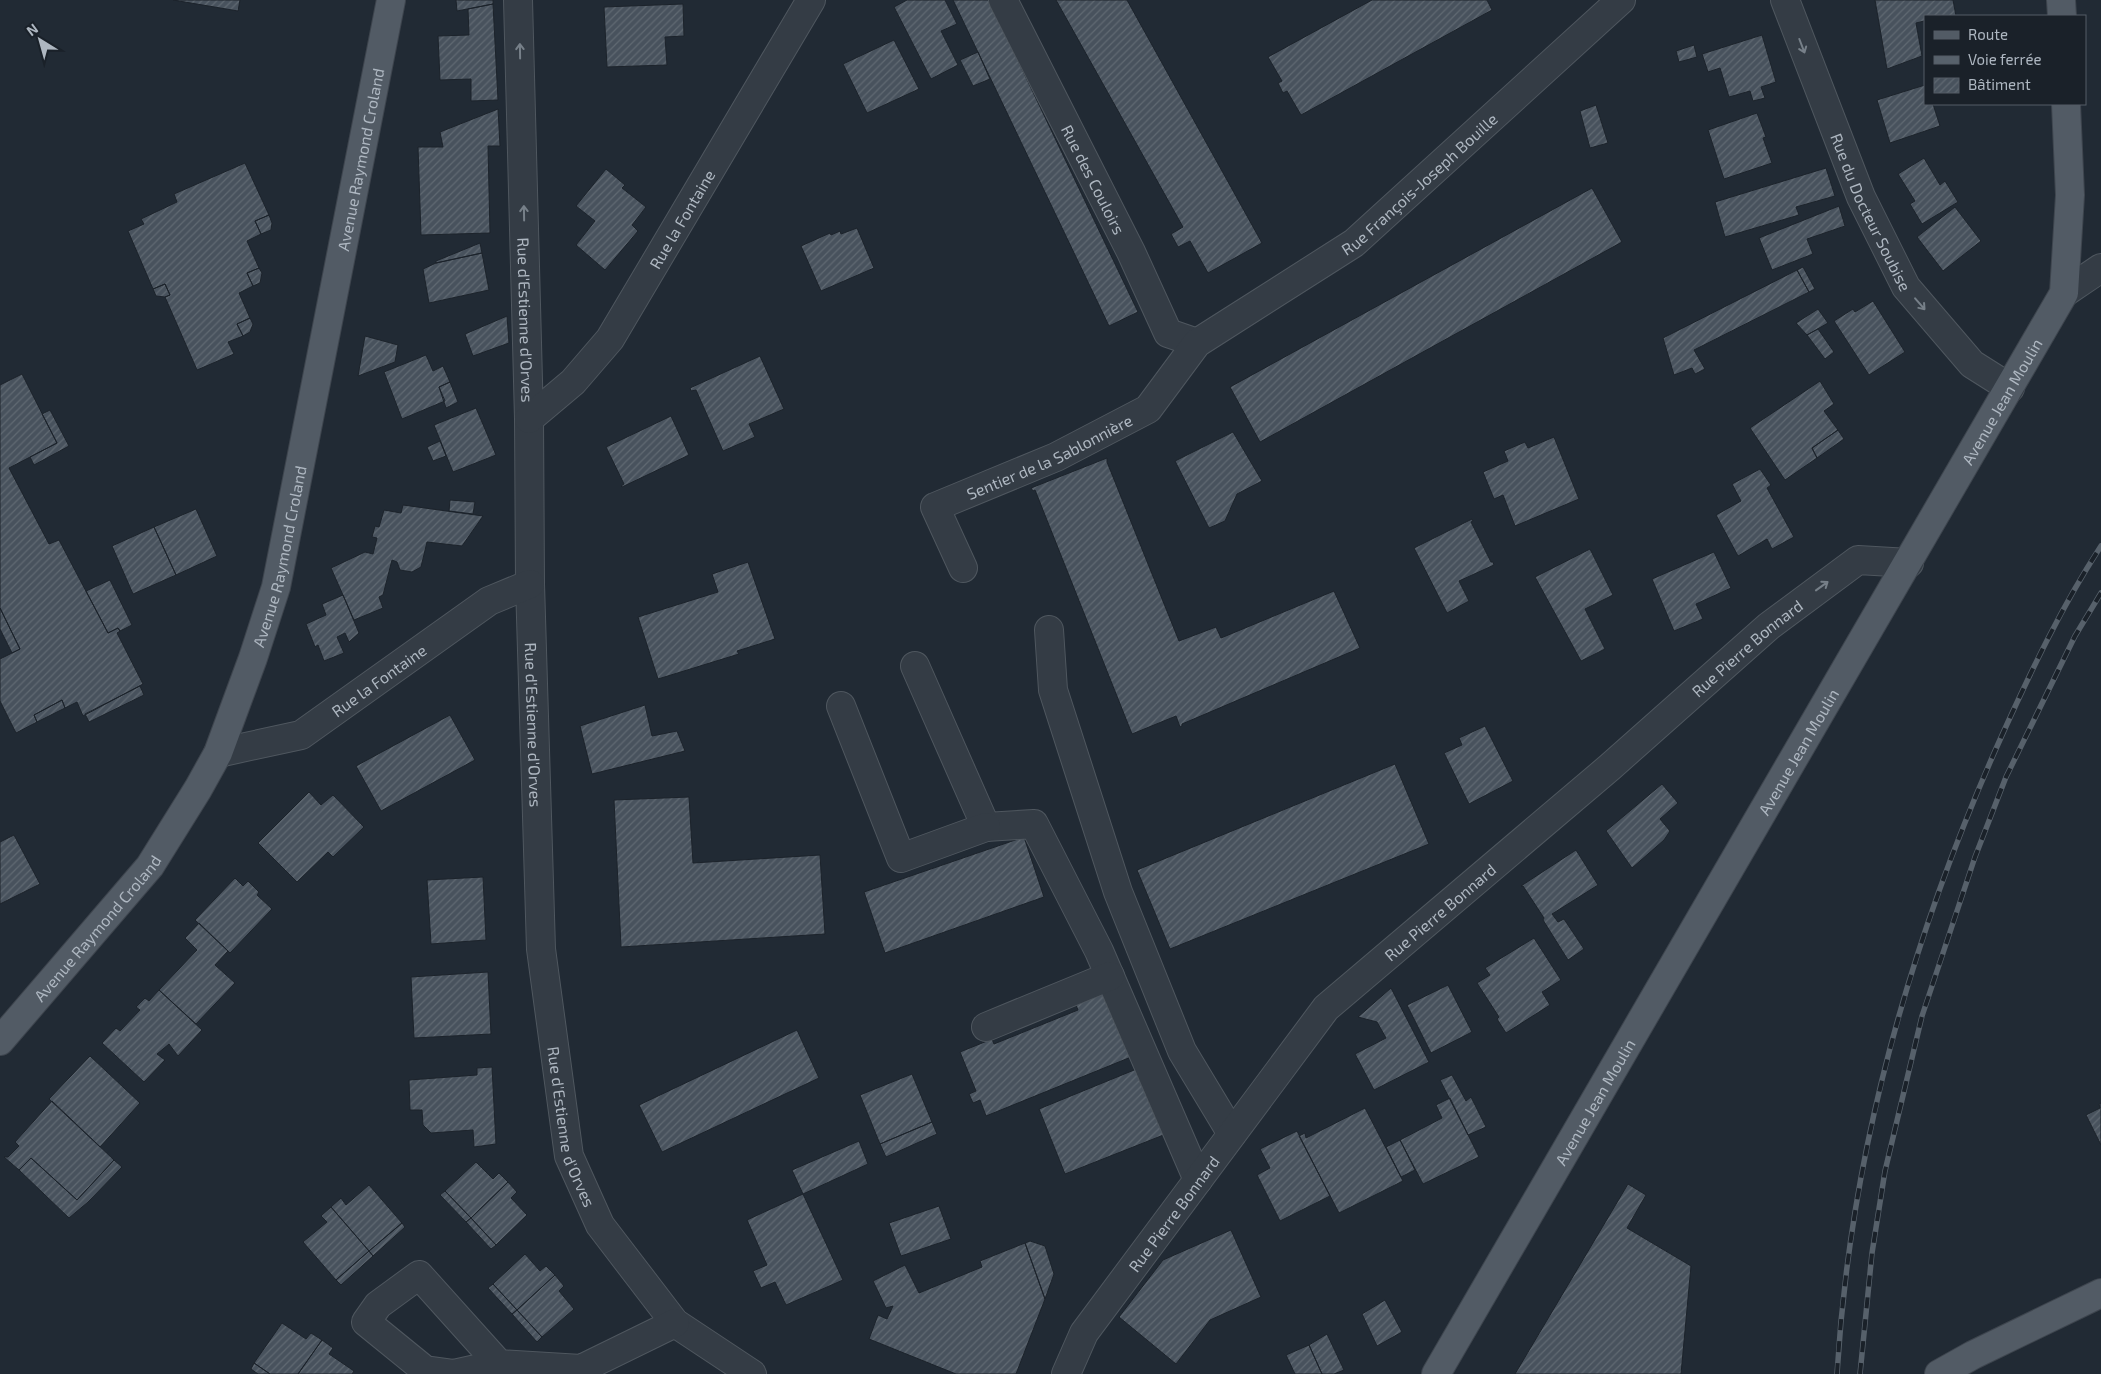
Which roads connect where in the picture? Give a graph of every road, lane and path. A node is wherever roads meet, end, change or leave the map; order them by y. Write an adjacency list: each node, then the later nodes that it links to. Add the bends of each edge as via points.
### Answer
1 (391, 0): 21 (main road, Avenue Raymond Croland, via 276,587)
2 (518, 0): 14 (street, Rue d'Estienne d'Orves, one-way to 2)
3 (811, 0): 14 (street, Rue la Fontaine, via 610,339 573,382)
4 (1003, 0): 12 (street, Rue des Couloirs, via 1131,252 1168,333)
5 (1621, 0): 12 (street, Rue François-Joseph Bouille, via 1354,243)
6 (1785, 0): 13 (street, Rue du Docteur Soubise, one-way to 13, via 1861,198 1906,286 1972,364)
7 (2061, 0): 8 (main road)
8 (2062, 15)
9 (2066, 105): 11 (main road, Avenue Jean Moulin, via 2070,195)
10 (2101, 268): 11 (street)
11 (2064, 293): 13 (main road, Avenue Jean Moulin)
12 (1197, 343): 16 (street, Sentier de la Sablonnière, via 1148,409 1056,457 935,507)
13 (2010, 388): 15 (main road, Avenue Jean Moulin)
14 (529, 419): 17 (street, Rue d'Estienne d'Orves)
15 (1909, 563): 26 (street, Rue Pierre Bonnard, one-way to 15, via 1326,1008 1610,767 1769,626 1858,560); 33 (main road, Avenue Jean Moulin)
16 (963, 568)
17 (530, 584): 21 (street, Rue la Fontaine, via 489,601 301,735); 29 (street, Rue d'Estienne d'Orves, via 541,949 569,1156 600,1225)
18 (1049, 630): 26 (street, via 1052,690 1118,892 1182,1050)
19 (915, 666): 22 (street)
20 (842, 706): 22 (street, via 901,858)
21 (218, 753): 25 (main road, Avenue Raymond Croland, via 150,866)
22 (986, 828): 23 (street, via 1034,824)
23 (1110, 976): 24 (street); 27 (street)
24 (986, 1027)
25 (0, 1041)
26 (1232, 1134): 27 (street, Rue Pierre Bonnard)
27 (1198, 1180): 32 (street, Rue Pierre Bonnard, via 1084,1333)
28 (2101, 1293): 34 (main road)
29 (675, 1323): 30 (street, via 580,1369); 31 (street, Rue d'Estienne d'Orves)
30 (499, 1364)
31 (752, 1374)
32 (1066, 1374)
33 (1436, 1374)
34 (1939, 1374)

